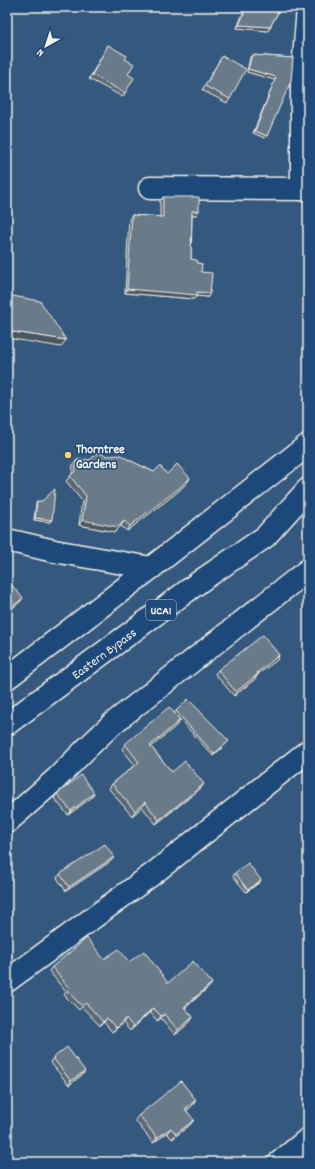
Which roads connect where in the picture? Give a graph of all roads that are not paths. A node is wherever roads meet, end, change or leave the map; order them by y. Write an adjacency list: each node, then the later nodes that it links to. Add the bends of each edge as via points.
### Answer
1 (308, 8): 3 (street, via 302,83)
2 (150, 188): 3 (street)
3 (305, 189)
4 (308, 445): 7 (street)
5 (307, 491): 10 (street, Eastern Bypass / UCA1, via 265,537 202,580)
6 (7, 540): 7 (street)
7 (151, 568): 9 (street)
8 (308, 570): 12 (street, via 112,724)
9 (7, 678)
10 (7, 724)
11 (308, 751): 13 (street, via 154,873)
12 (7, 822)
13 (7, 981)
14 (308, 1139): 15 (street)
15 (280, 1162)

